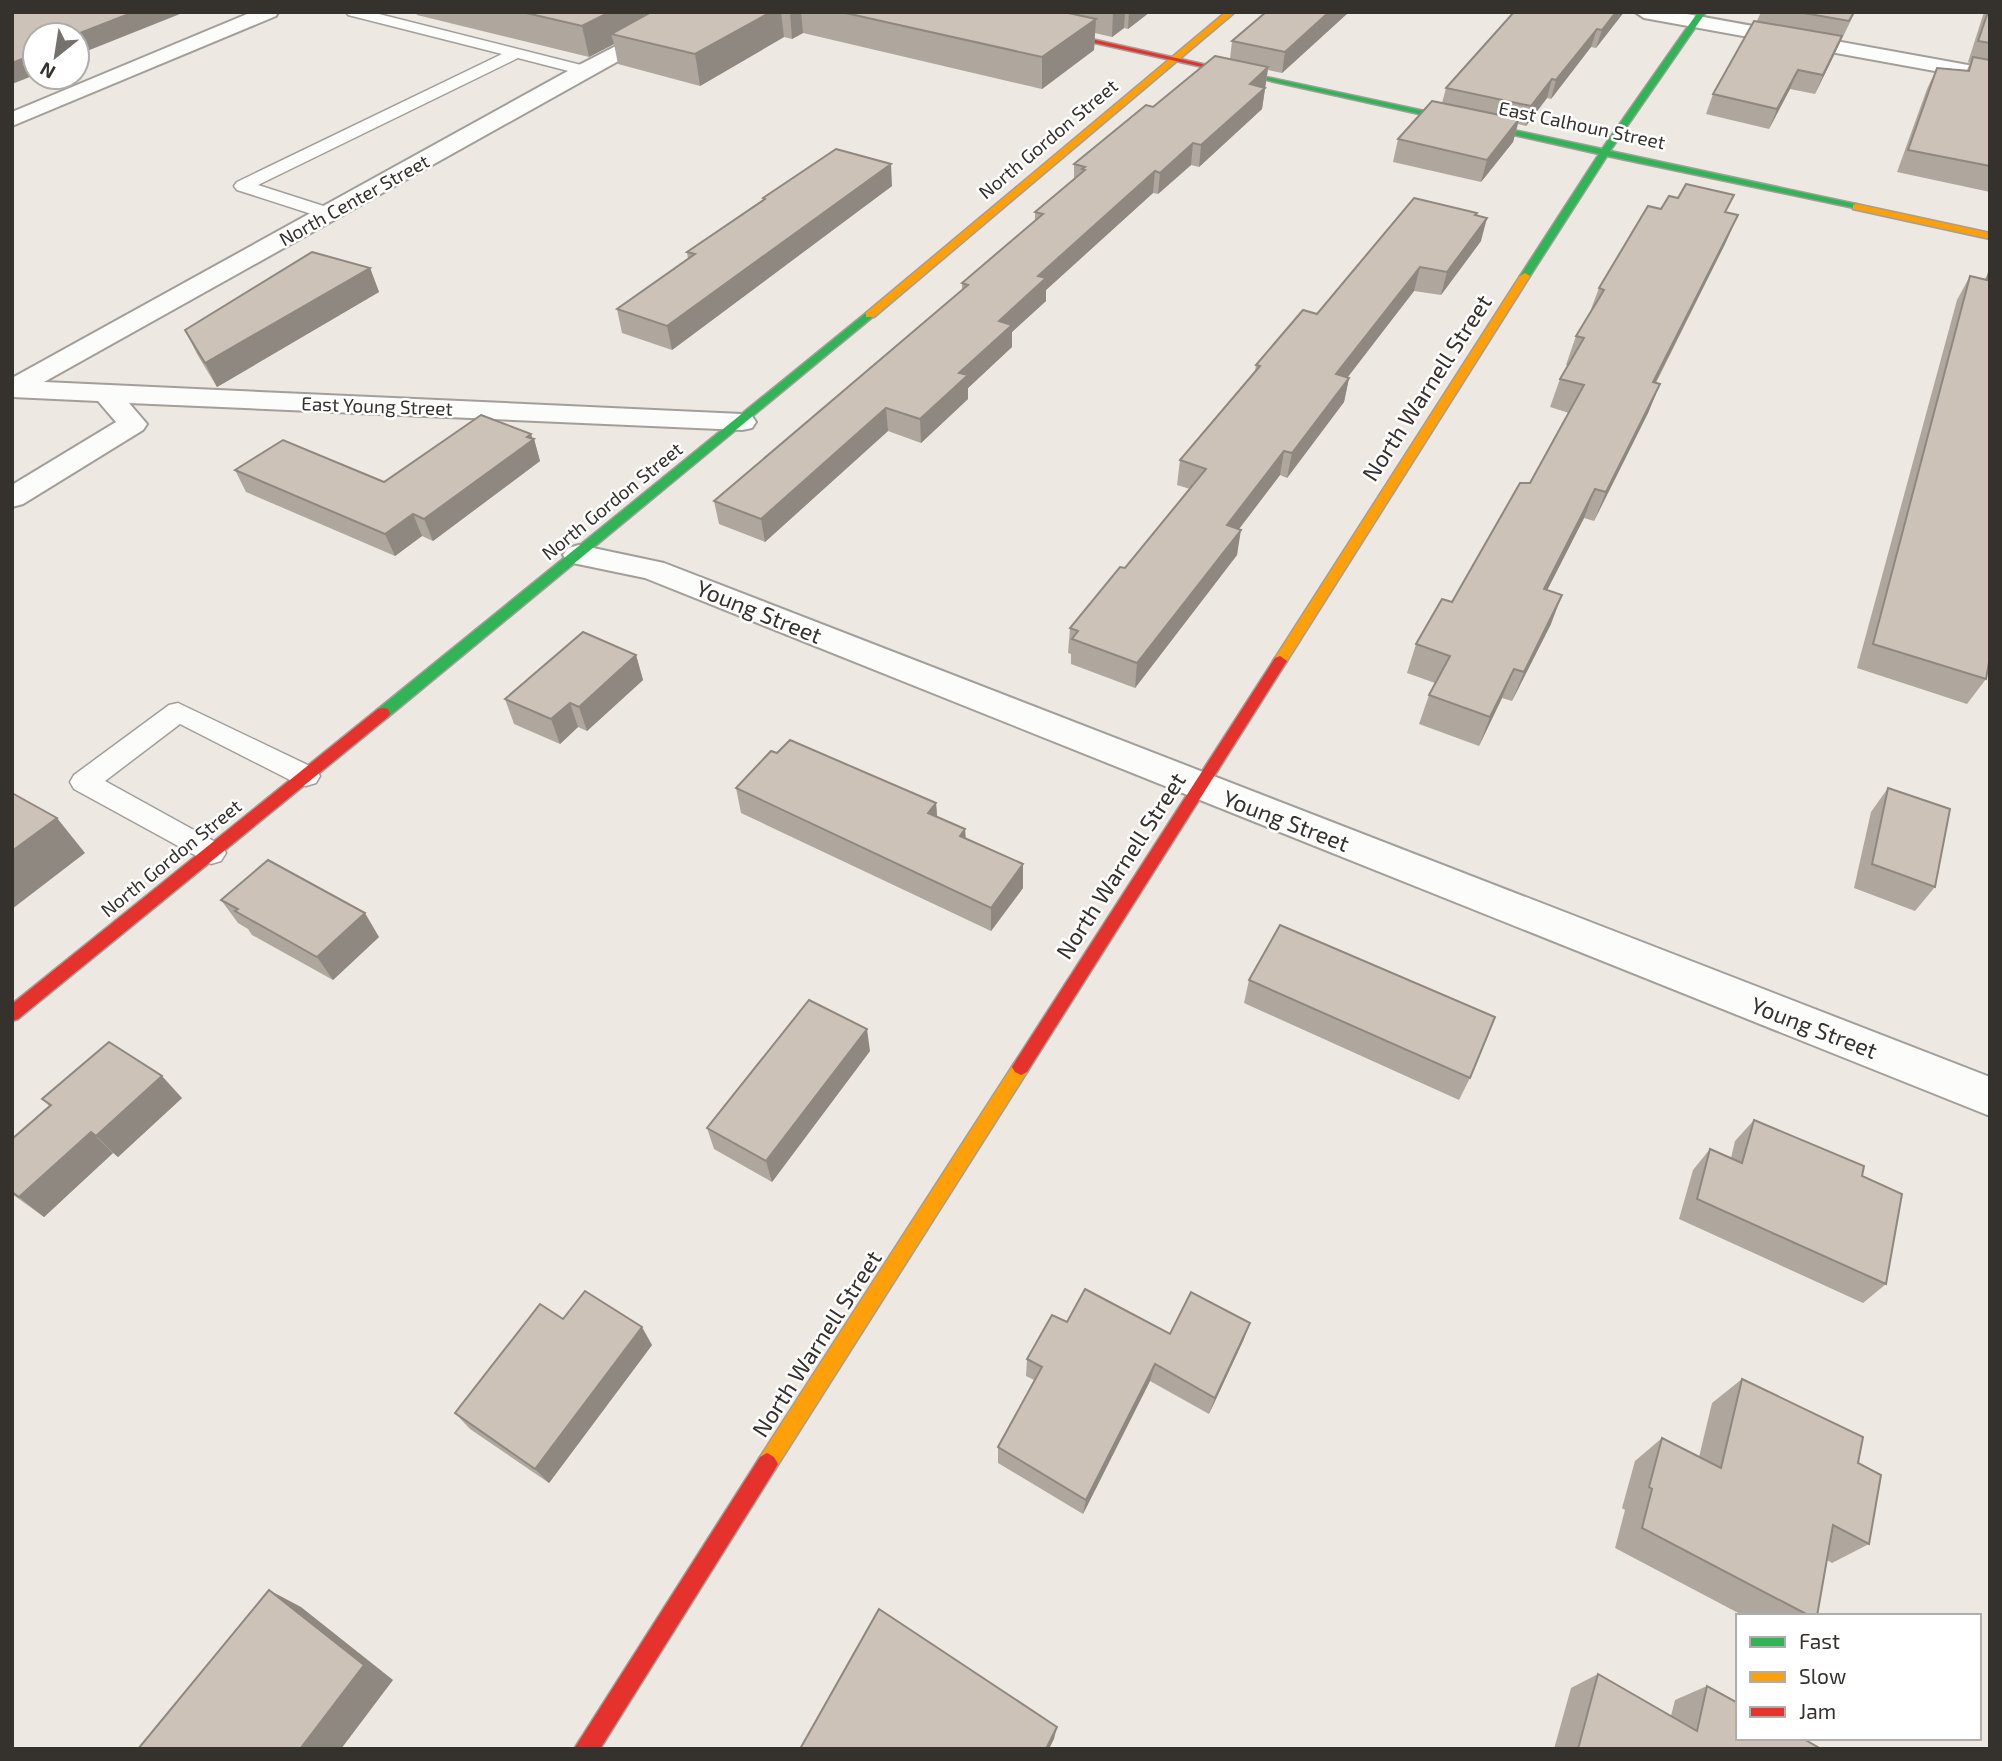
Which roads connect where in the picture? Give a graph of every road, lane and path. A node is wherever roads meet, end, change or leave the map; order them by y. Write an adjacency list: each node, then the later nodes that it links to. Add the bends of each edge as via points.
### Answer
1 (269, 12): 12 (street)
2 (353, 12): 8 (lane)
3 (697, 12): 10 (street, North Center Street)
4 (960, 12): 9 (street, East Calhoun Street)
5 (1231, 12): 9 (street, North Gordon Street)
6 (1644, 12): 7 (street)
7 (1699, 17): 11 (street); 13 (street, North Warnell Street)
8 (516, 53): 10 (lane); 14 (lane, via 243,186)
9 (1176, 59): 13 (street, East Calhoun Street); 18 (street, North Gordon Street)
10 (584, 70): 14 (street, North Center Street)
11 (1990, 75)
12 (12, 120)
13 (1605, 151): 15 (street, East Calhoun Street); 22 (street, North Warnell Street)
14 (330, 214): 16 (street, North Center Street)
15 (1990, 236)
16 (12, 389): 17 (street, East Young Street)
17 (107, 395): 18 (street, East Young Street); 19 (street, via 133,424)
18 (742, 422): 20 (street, North Gordon Street)
19 (12, 498)
20 (579, 555): 21 (street, North Gordon Street); 22 (street, Young Street, via 653,570)
21 (306, 776): 23 (street, North Gordon Street); 23 (lane, via 178,712 83,782)
22 (1199, 787): 25 (street, Young Street); 26 (street, North Warnell Street)
23 (211, 853): 24 (street, North Gordon Street)
24 (12, 1014)
25 (1990, 1097)
26 (586, 1749)

